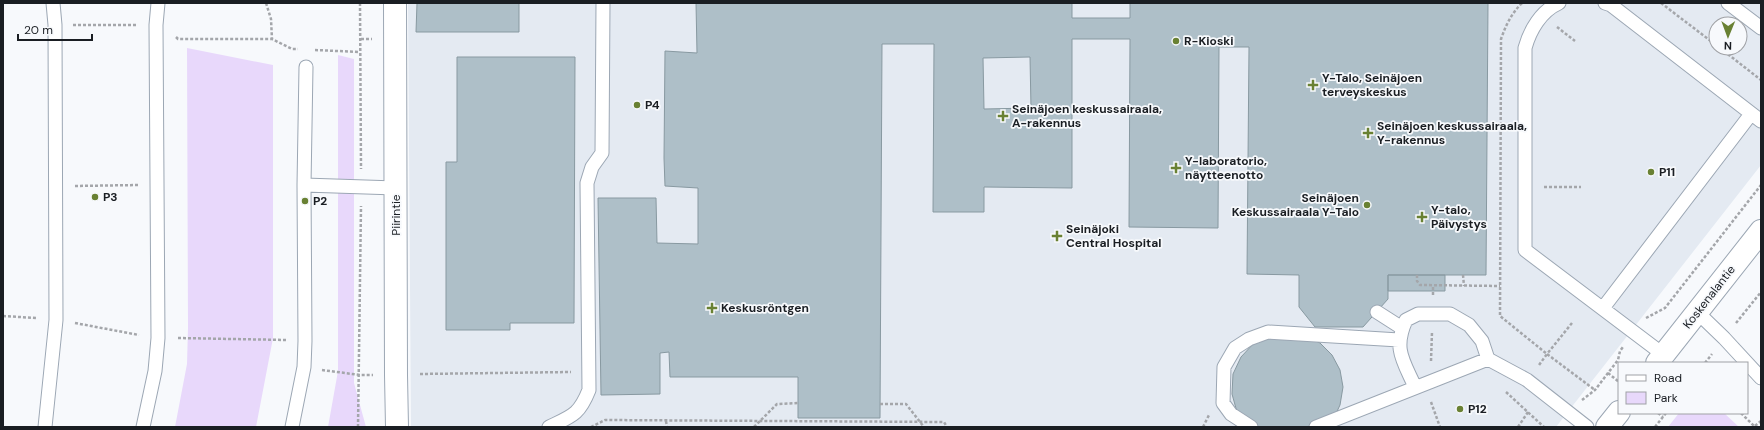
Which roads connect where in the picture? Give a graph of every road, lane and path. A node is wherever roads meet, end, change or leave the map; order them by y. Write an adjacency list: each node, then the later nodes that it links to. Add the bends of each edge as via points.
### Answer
1 (53, 3): 23 (lane)
2 (158, 3): 20 (lane)
3 (266, 3): 13 (path, via 271,19 272,39)
4 (360, 3): 15 (path)
5 (395, 3): 25 (street, Piirintie)
6 (603, 3): 44 (lane, via 602,154 592,167 587,182)
7 (1559, 3): 32 (lane, via 1542,15 1530,32 1525,48 1525,250)
8 (1605, 3): 19 (lane, via 1611,5)
9 (1661, 3): 12 (path)
10 (1728, 3): 11 (lane)
11 (1761, 28)
12 (1708, 39)
13 (300, 49)
14 (307, 49): 15 (path)
15 (360, 52): 24 (path)
16 (1730, 56): 18 (path)
17 (306, 66): 21 (lane)
18 (1761, 80)
19 (1756, 117): 32 (lane)
20 (156, 184): 23 (path); 66 (lane, via 158,338 155,371)
21 (304, 185): 24 (lane); 43 (lane)
22 (1761, 185): 37 (path, via 1665,308 1645,318)
23 (56, 186): 65 (lane, via 56,320)
24 (361, 187): 25 (lane); 46 (path)
25 (396, 188): 47 (street, Piirintie)
26 (1761, 231): 34 (street, Koskenalantie)
27 (1417, 275): 29 (path, via 1420,286)
28 (1463, 275): 30 (path)
29 (1433, 286): 30 (path); 35 (path)
30 (1464, 286): 31 (path)
31 (1500, 286)
32 (1603, 308): 37 (lane)
33 (1377, 312): 38 (lane)
34 (1697, 312): 40 (street, Koskenalantie); 41 (lane)
35 (1432, 313): 38 (lane, via 1418,314 1406,320); 39 (lane, via 1450,314 1470,325 1482,341); 49 (path)
36 (1572, 323): 53 (path, via 1547,354)
37 (1634, 332): 40 (lane); 45 (path, via 1620,350 1618,360)
38 (1401, 334): 51 (lane, via 1401,357); 76 (lane, via 1268,332 1248,339 1235,348 1224,367 1223,403 1231,414)
39 (1488, 359): 49 (lane); 58 (lane, via 1527,380)
40 (1661, 359)
41 (1746, 362)
42 (1748, 364): 48 (lane)
43 (304, 367): 46 (path); 67 (lane)
44 (589, 371): 47 (path); 70 (lane, via 589,390 583,406 572,416)
45 (1608, 373): 50 (path); 53 (path)
46 (360, 375): 47 (path); 68 (path)
47 (396, 375): 69 (street, Piirintie)
48 (1761, 378)
49 (1430, 381): 51 (lane); 78 (path, via 1430,398)
50 (1618, 381)
51 (1415, 387): 77 (lane)
52 (1503, 390): 56 (path)
53 (1595, 390): 58 (path, via 1585,396)
54 (798, 404): 73 (path, bridge, via 777,404)
55 (880, 404): 74 (path, bridge, via 906,404)
56 (1528, 412): 79 (path); 80 (path)
57 (1618, 413): 82 (street)
58 (1572, 414): 81 (lane)
59 (1659, 414): 62 (path)
60 (1665, 414): 62 (path)
61 (1742, 414): 84 (path)
62 (1663, 417): 83 (path)
63 (666, 421): 71 (path, via 605,420); 72 (path); 75 (path, via 944,422)
64 (1761, 421): 84 (path)
65 (45, 427)
66 (143, 427)
67 (292, 427)
68 (358, 427)
69 (397, 427)
70 (549, 427)
71 (591, 427)
72 (667, 427)
73 (754, 427)
74 (924, 427)
75 (947, 427)
76 (1251, 427)
77 (1316, 427)
78 (1440, 427)
79 (1518, 427)
80 (1544, 427)
81 (1587, 427)
82 (1607, 427)
83 (1655, 427)
84 (1755, 427)

